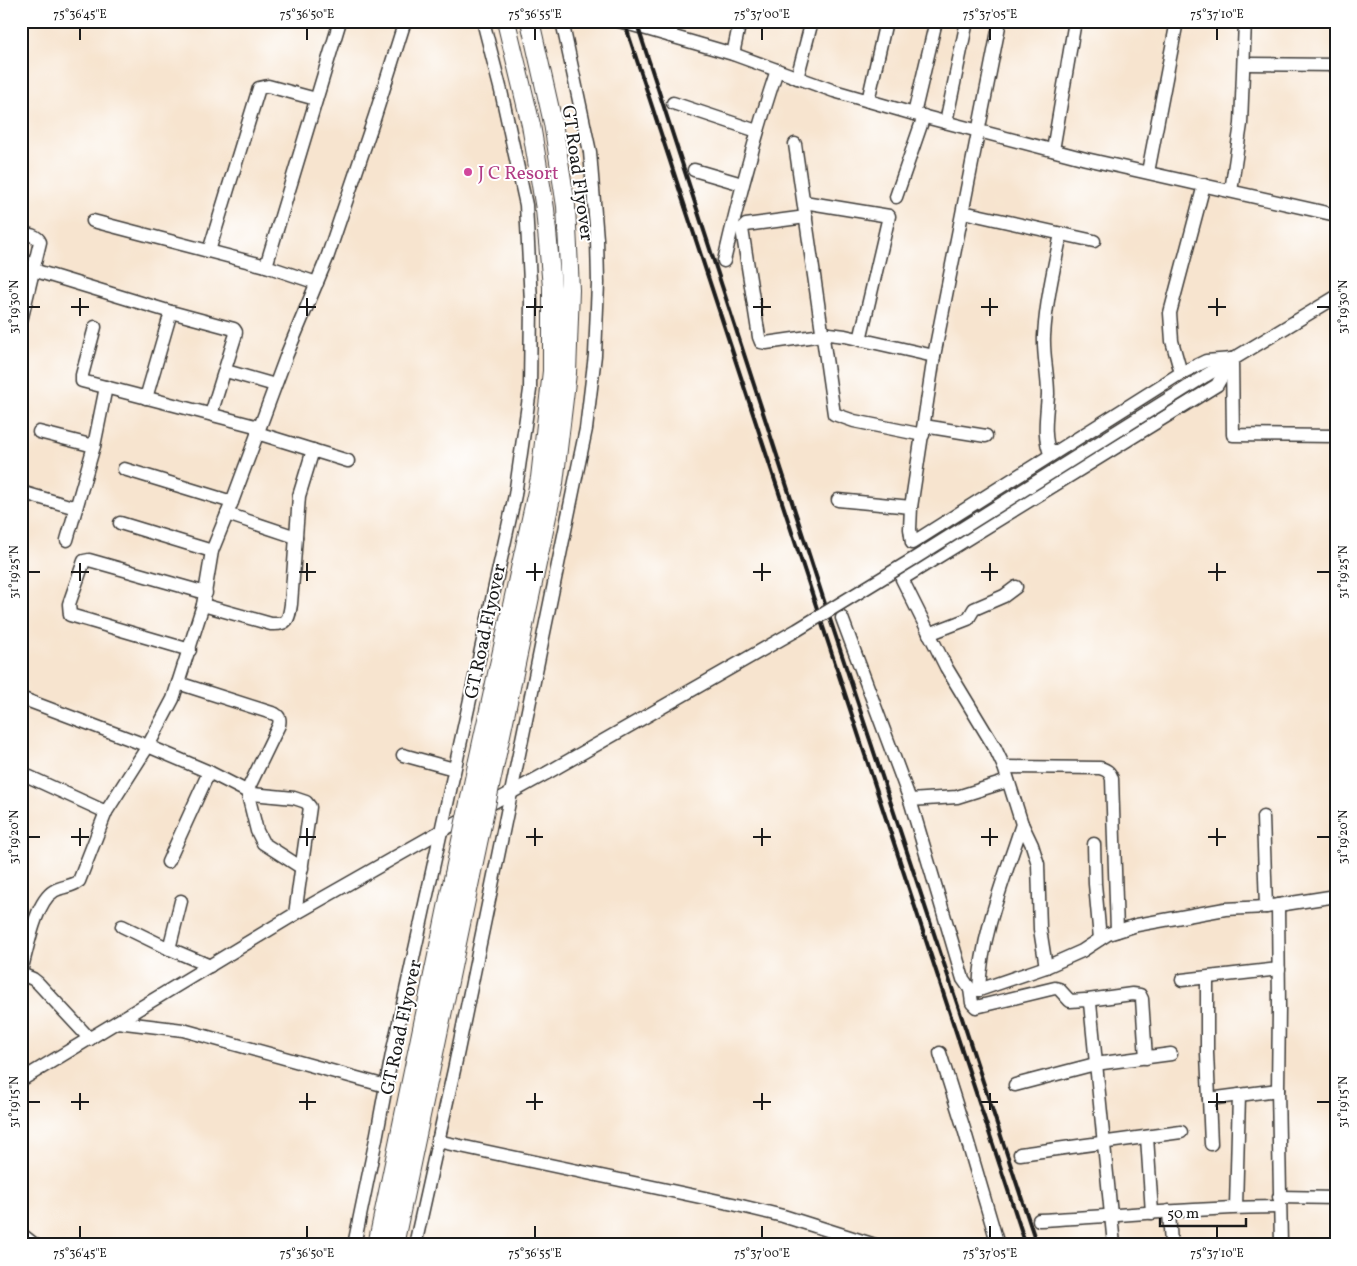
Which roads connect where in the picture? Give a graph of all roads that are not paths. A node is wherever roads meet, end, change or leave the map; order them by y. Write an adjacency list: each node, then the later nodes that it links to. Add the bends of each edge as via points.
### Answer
1 (340, 21): 24 (street)
2 (405, 21): 51 (street)
3 (483, 21): 96 (street, via 526,205 531,302 530,390 515,495)
4 (506, 21): 94 (highway, GT Road Flyover, via 531,125 545,209 552,287 552,371 540,478)
5 (530, 21): 94 (highway, GT Road Flyover, via 553,123 566,206 570,290 567,373 554,482)
6 (562, 21): 101 (street, via 590,152 598,283 595,355 586,429)
7 (619, 21): 18 (street)
8 (673, 21): 18 (street)
9 (740, 21): 19 (street)
10 (812, 21): 23 (street)
11 (886, 21): 25 (street)
12 (936, 21): 27 (street)
13 (967, 21): 28 (street)
14 (1000, 21): 29 (street)
15 (1075, 21): 32 (street)
16 (1177, 21): 34 (street)
17 (1245, 21): 20 (street)
18 (670, 36): 19 (street)
19 (733, 54): 22 (street)
20 (1244, 64): 21 (street); 37 (street, via 1241,124)
21 (1336, 65)
22 (777, 70): 23 (street); 30 (street)
23 (797, 78): 25 (street)
24 (316, 100): 47 (street, via 268,86 259,88); 49 (street)
25 (868, 101): 27 (street)
26 (673, 103): 30 (street)
27 (919, 115): 28 (street); 38 (street)
28 (946, 122): 29 (street)
29 (979, 130): 32 (street); 40 (street)
30 (757, 131): 35 (street)
31 (795, 144): 39 (street)
32 (1053, 150): 34 (street)
33 (694, 170): 35 (street)
34 (1148, 172): 36 (street)
35 (742, 184): 48 (street)
36 (1204, 185): 37 (street); 61 (street, via 1170,313 1172,341)
37 (1231, 191): 41 (street)
38 (896, 197)
39 (804, 202): 42 (street); 57 (street, via 889,216)
40 (963, 212): 45 (street); 58 (street)
41 (1336, 215)
42 (806, 217): 56 (street); 56 (street, via 746,225 742,229 742,237 761,342 766,344)
43 (93, 221): 47 (street)
44 (21, 233): 50 (street, via 38,238 40,242)
45 (1061, 234): 46 (street); 73 (street, via 1044,338 1048,392 1046,433)
46 (1094, 241)
47 (209, 251): 49 (street)
48 (724, 261)
49 (266, 266): 51 (street)
50 (33, 270): 53 (street); 54 (street)
51 (317, 283): 62 (street)
52 (1336, 297): 59 (street)
53 (170, 312): 60 (street, via 234,329 236,332); 64 (street)
54 (21, 322)
55 (95, 328): 63 (street, via 82,381)
56 (822, 334): 57 (street); 67 (street, via 835,415 854,421)
57 (860, 340): 58 (street)
58 (934, 356): 67 (street)
59 (1232, 359): 61 (street, via 1206,361); 70 (street, via 1233,435); 88 (street, via 1216,385 902,579); 101 (street, bridge, via 797,630)
60 (226, 371): 62 (street); 65 (street)
61 (1182, 373): 73 (street)
62 (275, 385): 66 (street)
63 (106, 387): 64 (street); 71 (street)
64 (146, 398): 65 (street)
65 (212, 414): 66 (street)
66 (258, 430): 72 (street); 80 (street)
67 (924, 430): 69 (street); 78 (street)
68 (39, 432): 71 (street)
69 (986, 436)
70 (1336, 436)
71 (94, 446): 79 (street)
72 (313, 450): 74 (street); 82 (street, via 300,489)
73 (1051, 455): 78 (street, via 912,543)
74 (348, 461)
75 (124, 469): 80 (street)
76 (21, 492): 79 (street)
77 (838, 500): 78 (street)
78 (911, 507)
79 (76, 508): 83 (street)
80 (229, 508): 82 (street); 84 (street)
81 (120, 523): 84 (street)
82 (296, 536): 86 (street, via 287,621 280,625 271,624)
83 (67, 540)
84 (212, 551): 86 (street)
85 (1016, 587): 88 (street, via 974,609 968,619)
86 (205, 599): 89 (street); 89 (street, via 89,560 84,561 69,604 70,614 77,617)
87 (842, 618): 102 (street)
88 (929, 634): 95 (street)
89 (190, 650): 90 (street)
90 (178, 683): 92 (street, via 168,710); 100 (street, via 279,716 279,725)
91 (21, 698): 92 (street)
92 (148, 746): 97 (street); 103 (street)
93 (403, 755): 96 (street)
94 (486, 766): 110 (highway, GT Road Flyover, bridge)
95 (1004, 767): 99 (street); 116 (street, via 1100,768 1110,773)
96 (454, 769): 106 (street)
97 (208, 772): 100 (street); 108 (street)
98 (22, 776): 103 (street)
99 (1008, 781): 102 (street, via 962,796); 105 (street)
100 (247, 791): 109 (street, via 256,831 263,843); 109 (street, via 294,798 310,807)
101 (511, 793): 106 (street); 141 (street)
102 (910, 800): 125 (street, via 962,980)
103 (106, 812): 122 (street, via 79,881 54,891 45,899)
104 (1263, 817): 113 (street)
105 (1022, 824): 120 (street, via 1038,864 1040,929); 125 (street, via 984,944)
106 (441, 831): 114 (street); 135 (street)
107 (1094, 844): 117 (street)
108 (168, 862)
109 (302, 868): 114 (street)
110 (463, 875): 155 (highway, GT Road Flyover); 156 (highway, GT Road Flyover)
111 (1336, 896): 113 (street)
112 (181, 901): 118 (street)
113 (1272, 906): 116 (street, via 1224,909); 121 (street)
114 (295, 914): 119 (street)
115 (122, 926): 118 (street)
116 (1117, 931): 117 (street)
117 (1100, 939): 120 (street, via 1082,951)
118 (169, 949): 119 (street)
119 (210, 966): 127 (street)
120 (1046, 966): 125 (street)
121 (1279, 969): 123 (street); 136 (street)
122 (21, 972): 128 (street, via 38,983)
123 (1206, 978): 124 (street); 138 (street)
124 (1182, 980)
125 (974, 990): 126 (street, via 972,1003 976,1007 1055,988 1070,1001)
126 (1088, 1000): 131 (street, via 1140,995); 132 (street)
127 (117, 1022): 128 (street); 135 (street, via 182,1030)
128 (90, 1039): 133 (street)
129 (940, 1052): 159 (street)
130 (1171, 1054): 131 (street)
131 (1146, 1058): 132 (street)
132 (1096, 1064): 134 (street); 142 (street)
133 (21, 1080)
134 (1015, 1085)
135 (386, 1086): 154 (street)
136 (1278, 1090): 137 (street); 146 (street)
137 (1239, 1094): 138 (street); 147 (street)
138 (1209, 1098): 143 (street)
139 (1181, 1132): 140 (street)
140 (1147, 1137): 142 (street); 149 (street)
141 (437, 1141): 157 (street); 158 (street, via 733,1204)
142 (1104, 1143): 144 (street); 150 (street)
143 (1211, 1144)
144 (1020, 1154)
145 (1336, 1198): 146 (street)
146 (1279, 1202): 147 (street); 162 (street)
147 (1236, 1207): 148 (street)
148 (1168, 1211): 149 (street); 161 (street)
149 (1152, 1213): 150 (street)
150 (1112, 1216): 151 (street); 160 (street)
151 (1038, 1220)
152 (21, 1234): 153 (street)
153 (35, 1245)
154 (354, 1245)
155 (376, 1245)
156 (394, 1245)
157 (415, 1245)
158 (875, 1245)
159 (998, 1245)
160 (1114, 1245)
161 (1171, 1245)
162 (1281, 1245)

